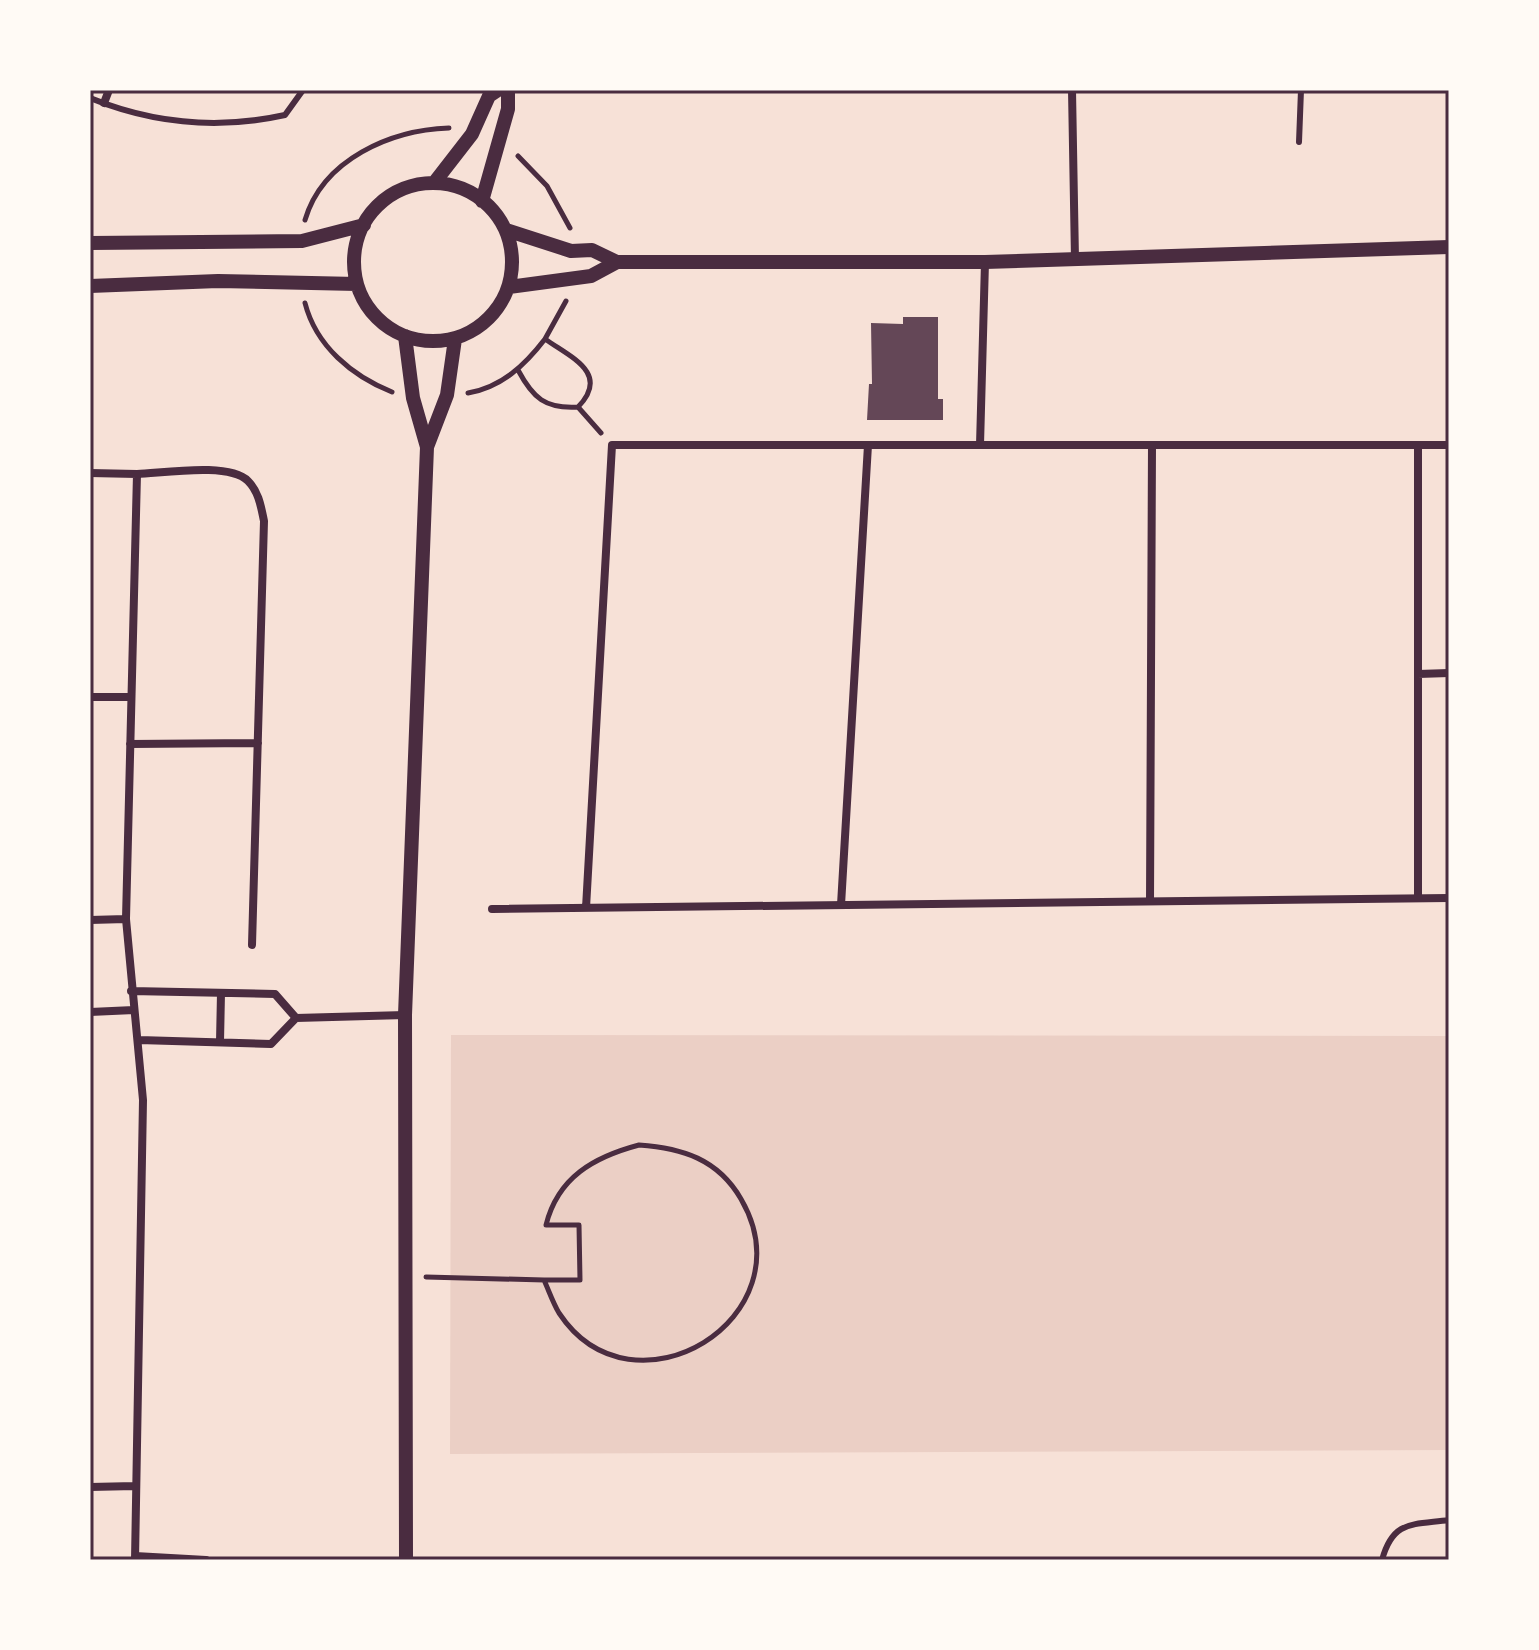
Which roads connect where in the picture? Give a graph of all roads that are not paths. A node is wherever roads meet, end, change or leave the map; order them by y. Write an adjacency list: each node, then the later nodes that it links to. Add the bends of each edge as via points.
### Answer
1 (109, 90): 8 (street)
2 (303, 90): 8 (lane, via 285,115 251,123 180,123)
3 (498, 90): 10 (street, via 489,96 472,134)
4 (508, 90): 11 (street, via 508,109)
5 (1072, 90): 16 (street)
6 (1301, 90): 9 (lane)
7 (90, 98): 8 (lane)
8 (104, 103)
9 (1299, 142)
10 (434, 183): 11 (street, via 459,188); 12 (street, via 393,195)
11 (482, 201): 13 (street)
12 (364, 225): 14 (street, via 302,241); 19 (street, via 356,244)
13 (506, 230): 17 (street, via 571,251 592,250); 21 (street, via 513,269)
14 (90, 243)
15 (1449, 247): 16 (street)
16 (1075, 259): 18 (street)
17 (617, 262): 18 (street); 21 (street, via 591,276)
18 (985, 262): 25 (street)
19 (357, 284): 20 (street, via 218,281); 22 (street, via 376,315)
20 (90, 286)
21 (509, 287): 23 (street, via 488,320)
22 (405, 336): 23 (street); 29 (street, via 413,398)
23 (455, 339): 29 (street, via 447,395)
24 (868, 445): 25 (street); 41 (street); 42 (street, via 612,445)
25 (980, 445): 26 (street)
26 (1152, 445): 27 (street); 40 (street)
27 (1418, 445): 28 (street); 33 (street)
28 (1449, 445)
29 (427, 447): 51 (street)
30 (90, 473): 31 (street)
31 (137, 474): 35 (street); 36 (street, via 229,470 247,480 258,496 264,521)
32 (1449, 673): 33 (street)
33 (1418, 674): 38 (street)
34 (90, 697): 35 (street)
35 (131, 697): 37 (street)
36 (258, 743): 37 (street); 46 (street)
37 (130, 744): 44 (street)
38 (1418, 898): 39 (street); 40 (street)
39 (1449, 898)
40 (1150, 901): 41 (street)
41 (841, 905): 42 (street)
42 (586, 908): 43 (street)
43 (492, 909)
44 (126, 919): 45 (street); 47 (street)
45 (90, 920)
46 (252, 945)
47 (131, 991): 48 (street); 49 (street)
48 (221, 993): 52 (street, via 275,994); 54 (street)
49 (134, 1010): 50 (street); 53 (street)
50 (90, 1012)
51 (405, 1015): 52 (street); 60 (street)
52 (296, 1018): 54 (street, via 271,1044)
53 (139, 1040): 54 (street); 55 (street, via 143,1100)
54 (220, 1042)
55 (135, 1486): 56 (street); 58 (street)
56 (90, 1487)
57 (1449, 1520): 61 (lane, via 1402,1526 1387,1540)
58 (135, 1558): 59 (street)
59 (206, 1560)
60 (406, 1560)
61 (1382, 1560)

